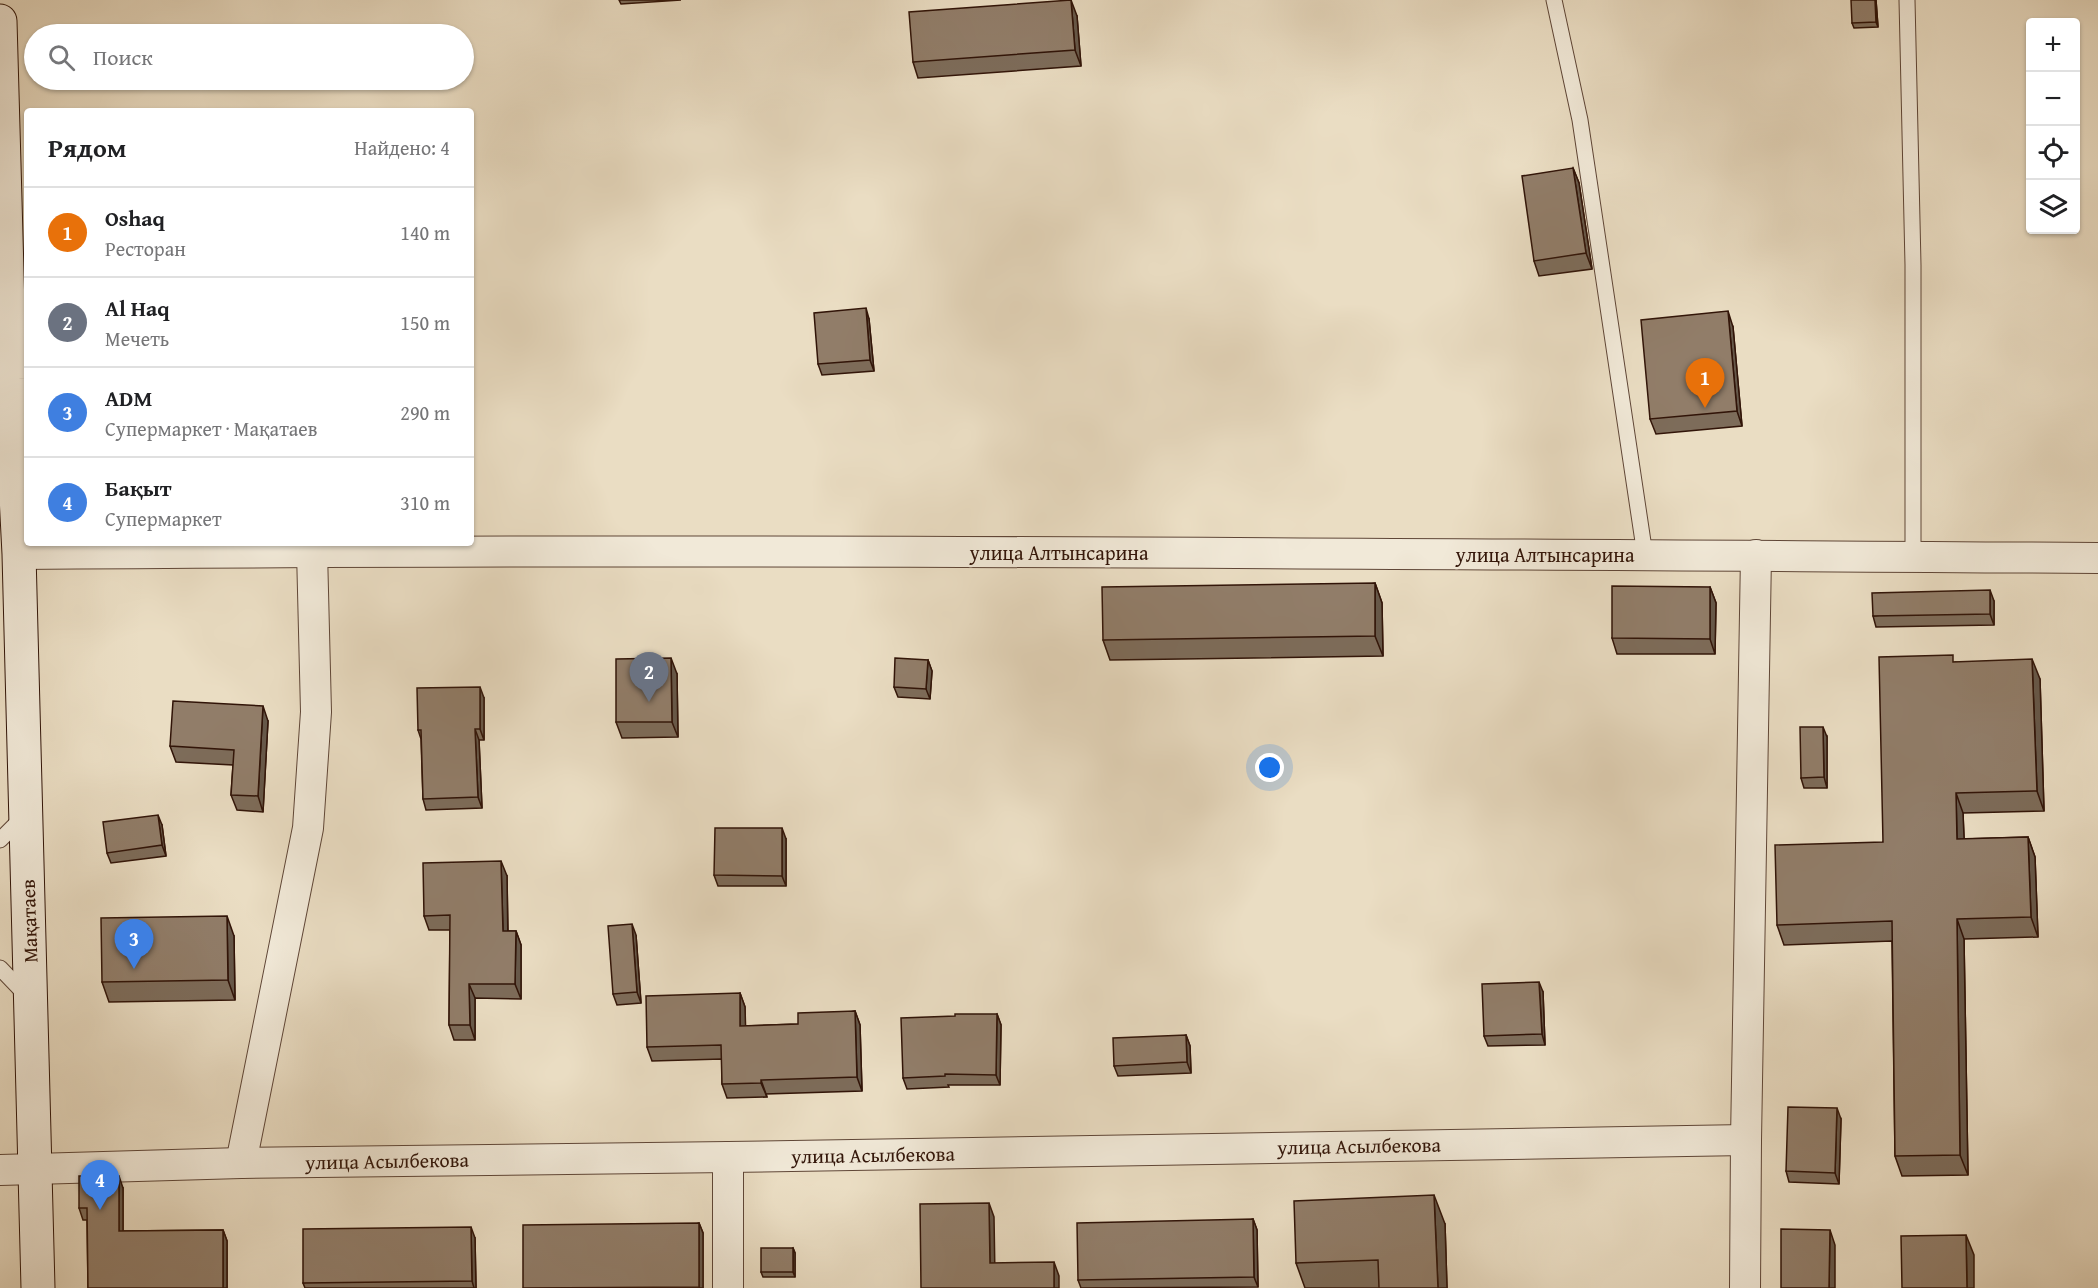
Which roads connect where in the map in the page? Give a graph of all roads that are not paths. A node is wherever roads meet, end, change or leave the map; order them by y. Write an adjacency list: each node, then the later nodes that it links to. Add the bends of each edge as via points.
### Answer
1 (1554, 0): 7 (lane, via 1580,120)
2 (1907, 0): 9 (lane, via 1913,265)
3 (0, 21): 4 (main road, Мақатаев)
4 (5, 385): 6 (main road, Мақатаев)
5 (312, 551): 6 (street, улица Алтынсарина); 7 (street, улица Алтынсарина); 19 (street, via 316,712 308,828)
6 (10, 554): 12 (main road, Мақатаев)
7 (1645, 555): 8 (street, улица Алтынсарина)
8 (1755, 555): 9 (street, улица Алтынсарина); 17 (street)
9 (1913, 557): 10 (street, улица Алтынсарина)
10 (2098, 558)
11 (0, 707): 12 (main road)
12 (24, 735): 13 (main road, Мақатаев)
13 (26, 814): 14 (lane); 16 (main road, Мақатаев)
14 (0, 840)
15 (0, 968): 16 (lane)
16 (32, 1000): 20 (main road, Мақатаев)
17 (1746, 1140): 18 (street, улица Асылбекова); 24 (street)
18 (728, 1157): 19 (street, улица Асылбекова); 23 (street)
19 (241, 1163): 20 (street, улица Асылбекова)
20 (36, 1169): 21 (street, улица Асылбекова); 22 (main road, Мақатаев)
21 (0, 1170)
22 (38, 1288)
23 (728, 1288)
24 (1746, 1288)

